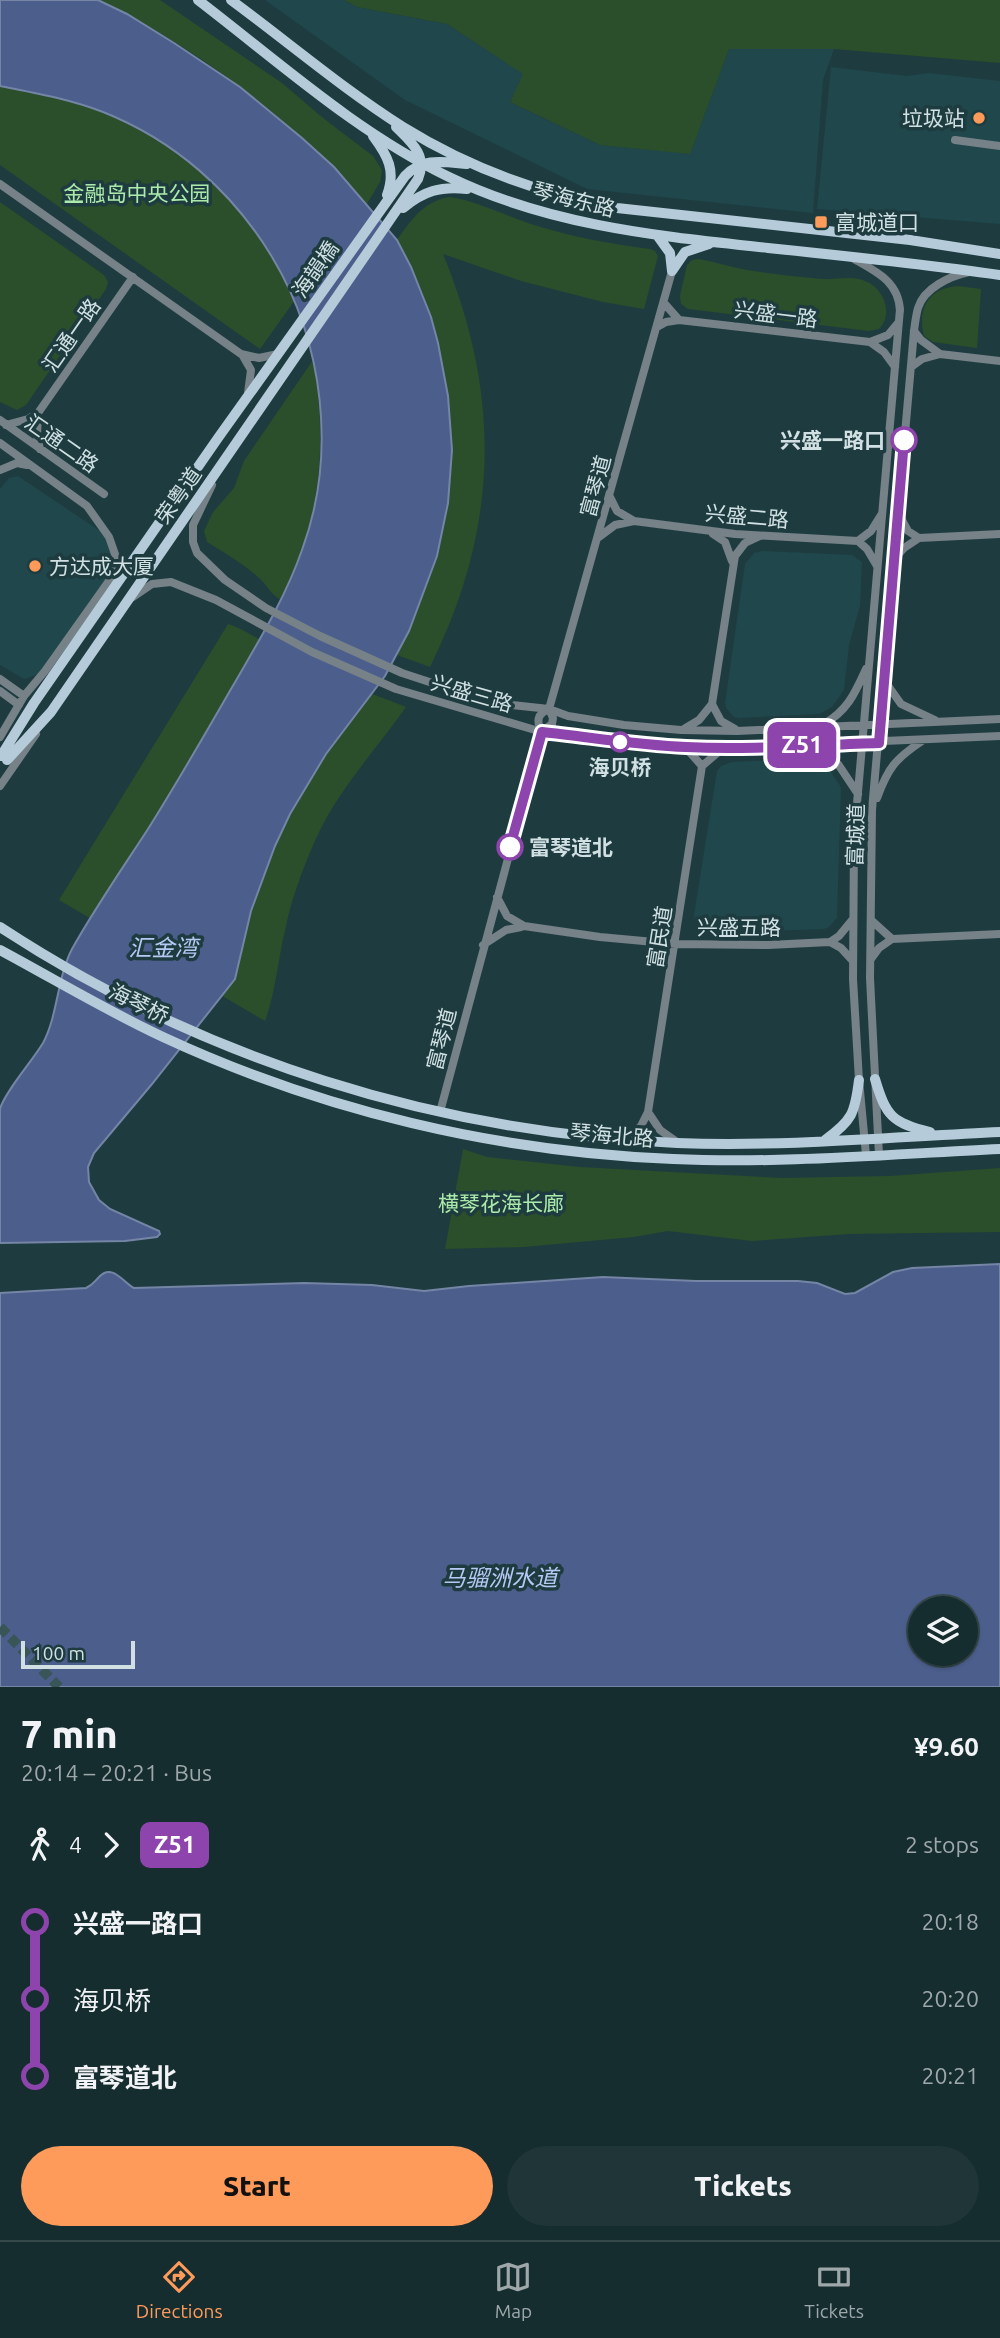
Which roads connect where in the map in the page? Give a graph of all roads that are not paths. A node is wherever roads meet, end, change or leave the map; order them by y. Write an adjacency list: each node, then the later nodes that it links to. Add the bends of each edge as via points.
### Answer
1 (198, 0): 4 (main road, 琴海东路)
2 (231, 0): 3 (main road, 琴海东路)
3 (383, 114): 7 (main road, via 415,146); 8 (main road, 琴海东路)
4 (366, 128): 7 (main road, 琴海东路); 13 (main road, via 390,164 391,183)
5 (955, 140): 6 (street)
6 (1000, 146)
7 (422, 163): 8 (main road); 11 (main road, 琴海东路); 13 (main road, 海韻橋, via 409,172); 14 (main road, 海韻橋, via 418,179)
8 (475, 165): 9 (main road, 琴海东路)
9 (499, 176): 12 (main road, via 485,181); 17 (main road, 琴海东路, via 617,208)
10 (0, 184): 22 (street)
11 (478, 190): 12 (main road, 琴海东路); 14 (main road, via 433,189)
12 (491, 195): 15 (main road, 琴海东路, via 568,220)
13 (383, 206): 30 (main road, 海韻橋)
14 (395, 214): 33 (main road, 海韻橋)
15 (657, 235): 16 (main road, 琴海东路); 19 (main road, via 670,253)
16 (714, 242): 18 (main road, 琴海东路); 19 (main road, via 685,252)
17 (1000, 254)
18 (850, 256): 20 (main road, 琴海东路); 24 (street, 富城道, via 887,279 894,288)
19 (672, 271): 23 (street, 富琴道)
20 (971, 271): 21 (main road, 琴海东路); 27 (street, 富城道, via 943,281 928,293 918,308)
21 (1000, 275)
22 (133, 277): 29 (street); 37 (street, 汇通一路)
23 (664, 303): 25 (street); 26 (street, 富琴道)
24 (899, 319): 28 (street, via 888,335); 34 (street, 富城道)
25 (679, 320): 26 (street, 兴盛一路); 28 (street, 兴盛一路)
26 (657, 327): 45 (street, 富琴道)
27 (914, 331): 31 (street); 35 (street, 富城道)
28 (870, 342): 34 (street)
29 (241, 354): 30 (street, via 260,359); 36 (street, via 251,370)
30 (278, 354): 36 (main road, 荣粤道)
31 (940, 354): 32 (street); 35 (street)
32 (1000, 362)
33 (290, 363): 43 (main road, 荣粤道)
34 (895, 367): 46 (street, 富城道)
35 (911, 367): 47 (street, 富城道)
36 (247, 398): 84 (main road, 荣粤道, via 34,703)
37 (38, 413): 38 (street); 40 (street)
38 (3, 422): 40 (street, 汇通二路)
39 (0, 443): 42 (street, 汇通二路)
40 (40, 449): 44 (street, 汇通二路)
41 (0, 470): 42 (street, via 17,463)
42 (40, 471): 63 (street, 汇通二路, via 86,506 115,546 115,568)
43 (218, 473): 58 (main road, 荣粤道); 66 (street, 兴盛三路, via 193,525 193,542 197,553 225,580 266,608 402,673 484,699)
44 (104, 494)
45 (610, 497): 48 (street, via 617,511); 52 (street, 富琴道)
46 (882, 513): 54 (street); 57 (street, 富城道)
47 (898, 513): 53 (street, via 908,531); 55 (street, 富城道)
48 (634, 521): 49 (street, 兴盛二路); 52 (street, via 615,525)
49 (708, 531): 51 (street, 兴盛二路); 56 (street, via 725,542)
50 (1000, 534): 53 (street)
51 (762, 536): 54 (street, 兴盛二路); 56 (street, via 741,547)
52 (599, 537): 66 (street, 富琴道)
53 (919, 538): 55 (street)
54 (858, 541): 57 (street)
55 (893, 560): 61 (street, 富城道)
56 (733, 561): 64 (street)
57 (877, 566): 59 (street, 富城道)
58 (128, 601): 67 (main road, 荣粤道); 75 (street, 兴盛三路, via 152,584 171,582 396,689)
59 (869, 663): 70 (street, 富城道); 72 (street, via 849,704)
60 (0, 678): 63 (street)
61 (884, 680): 69 (street, via 901,704); 71 (street, 富城道)
62 (0, 691): 65 (street)
63 (24, 696): 65 (street)
64 (712, 704): 73 (street, via 699,720); 74 (street, via 721,720)
65 (19, 705): 77 (street)
66 (549, 709): 73 (street, 兴盛三路, via 596,721); 75 (street, via 552,723); 75 (street, via 537,722)
67 (51, 712): 84 (main road); 86 (street, 荣粤道)
68 (1000, 719): 69 (street, 兴盛三路)
69 (938, 721): 71 (street, 兴盛三路)
70 (863, 724): 71 (street, 兴盛三路); 72 (street, 兴盛三路); 79 (street, 富城道)
71 (880, 724): 80 (street, 富城道)
72 (822, 726): 74 (street, 兴盛三路)
73 (681, 730): 74 (street, 兴盛三路)
74 (737, 730)
75 (542, 732): 82 (street, 兴盛三路); 89 (street, 富琴道)
76 (1000, 736): 78 (street, 兴盛三路)
77 (0, 737)
78 (923, 740): 80 (street, 兴盛三路); 88 (street, via 889,768)
79 (862, 743): 80 (street, 兴盛三路); 81 (street, 兴盛三路); 87 (street, 富城道)
80 (879, 743): 88 (street, 富城道)
81 (798, 745): 83 (street, 兴盛三路); 87 (street, via 838,764)
82 (685, 747): 83 (street, 兴盛三路); 85 (street)
83 (723, 748): 85 (street)
84 (4, 758)
85 (702, 766): 98 (street, 富民道)
86 (0, 786)
87 (858, 794): 90 (street, 富城道)
88 (872, 810): 91 (street, 富城道)
89 (497, 897): 92 (street, via 507,916); 97 (street, 富琴道)
90 (853, 919): 96 (street); 100 (street, 富城道)
91 (870, 919): 95 (street); 101 (street, 富城道)
92 (524, 926): 97 (street, via 506,930); 98 (street, 兴盛五路)
93 (0, 927): 102 (main road, 海琴桥, via 137,1006)
94 (1000, 934): 95 (street)
95 (891, 939): 101 (street)
96 (830, 942): 98 (street, 兴盛五路); 100 (street)
97 (484, 944): 106 (street, 富琴道)
98 (676, 944): 107 (street, 富民道)
99 (0, 950): 103 (main road, 海琴桥, via 130,1021)
100 (853, 961): 105 (street, 富城道)
101 (870, 961): 104 (street, 富城道)
102 (238, 1050): 106 (main road, 琴海北路, via 323,1080)
103 (232, 1066): 116 (main road, 琴海北路, via 377,1114 537,1147 696,1160)
104 (875, 1079): 109 (main road, via 894,1119); 111 (street, 富城道)
105 (859, 1080): 110 (street, 富城道); 113 (main road, via 852,1116)
106 (440, 1112): 112 (main road, 琴海北路, via 539,1130)
107 (648, 1112): 112 (street); 114 (street, via 660,1130)
108 (1000, 1132): 109 (main road, 琴海北路)
109 (940, 1135): 111 (main road, 琴海北路)
110 (865, 1138): 111 (main road, 琴海北路); 113 (main road, 琴海北路); 116 (street, 富城道)
111 (878, 1138): 117 (street, 富城道)
112 (626, 1139): 114 (main road, 琴海北路)
113 (825, 1140): 114 (main road, 琴海北路)
114 (678, 1143)
115 (1000, 1149): 117 (main road, 琴海北路)
116 (866, 1155): 117 (main road, 琴海北路)
117 (879, 1155)

